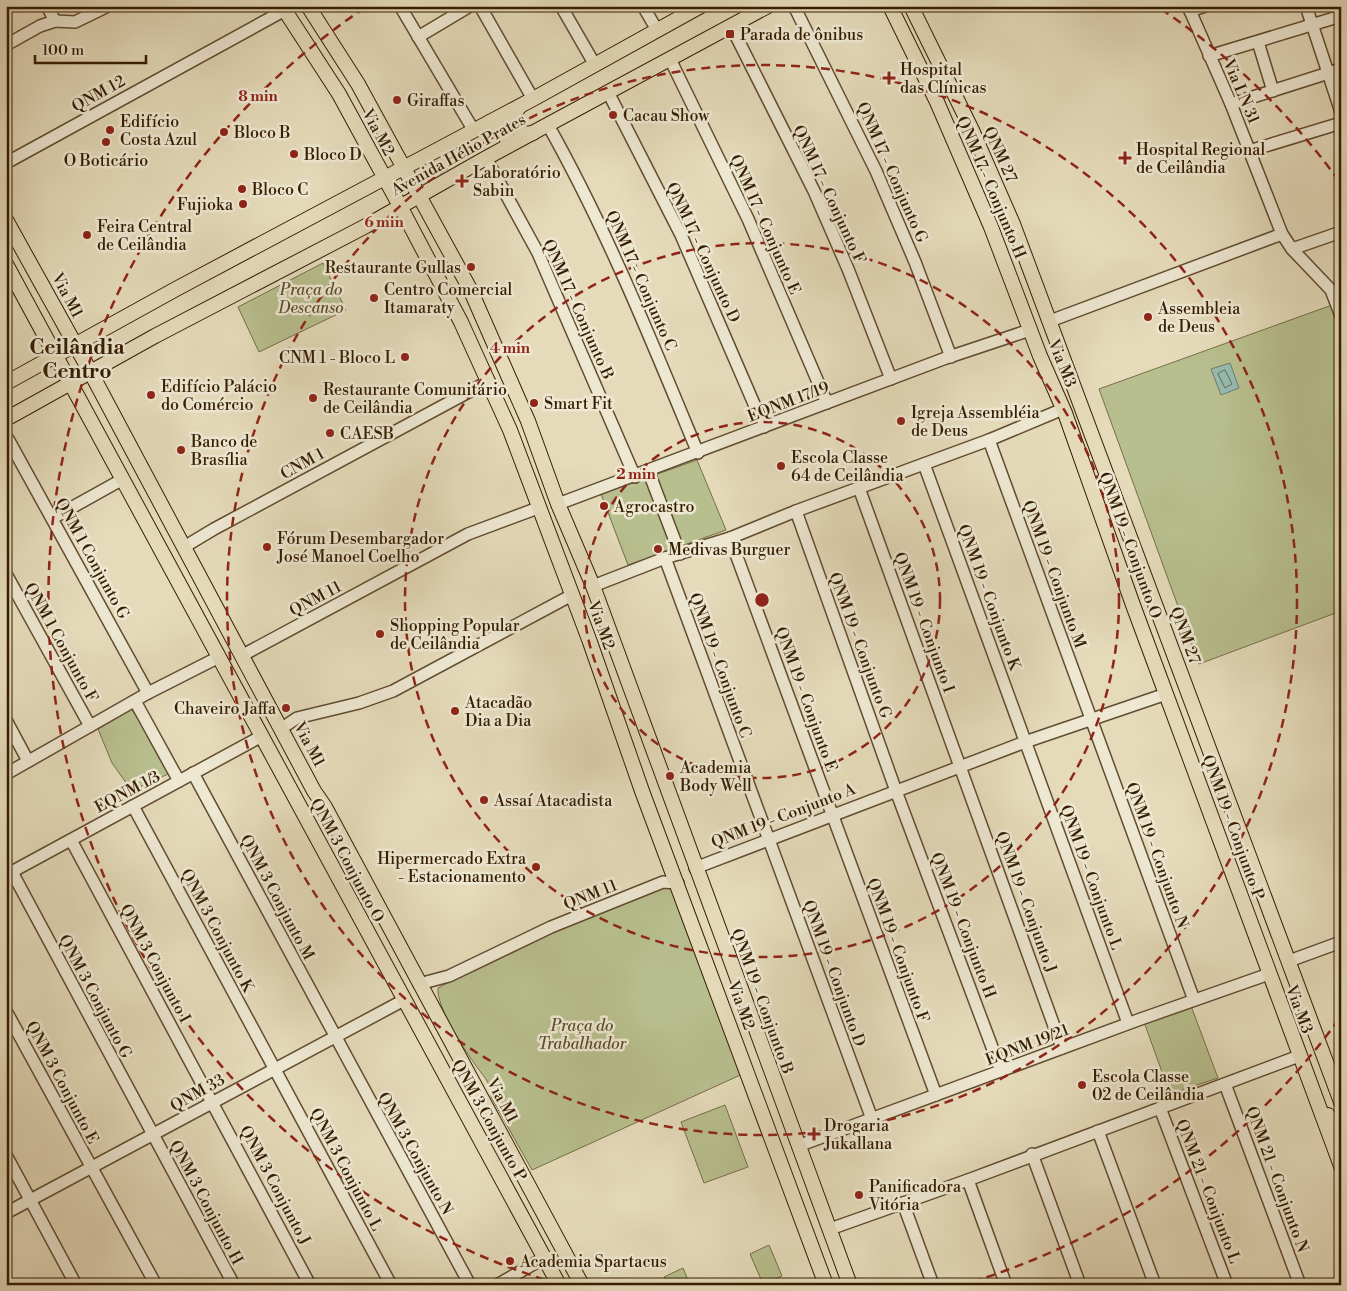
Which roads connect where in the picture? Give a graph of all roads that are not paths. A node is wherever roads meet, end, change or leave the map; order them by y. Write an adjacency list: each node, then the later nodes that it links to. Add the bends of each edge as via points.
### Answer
1 (47, 6): 21 (street)
2 (108, 6): 21 (street, via 75,22)
3 (308, 6): 34 (main road, Via M2)
4 (400, 6): 25 (street)
5 (470, 6): 25 (street)
6 (480, 6): 38 (street)
7 (561, 6): 31 (street)
8 (643, 6): 24 (street)
9 (701, 6): 24 (main road, Avenida Hélio Prates)
10 (768, 6): 19 (main road, Avenida Hélio Prates)
11 (794, 6): 70 (street, QNM 17 - Conjunto G, via 876,171)
12 (890, 6): 67 (main road, QNM 17 - Conjunto H, via 937,102 1006,264)
13 (905, 6): 28 (main road)
14 (911, 6): 28 (main road, QNM 27)
15 (1205, 6): 18 (street)
16 (1306, 6): 22 (street)
17 (284, 8): 37 (main road, Via M2); 50 (street, QNM 12)
18 (1189, 9): 29 (street, Via LN 31)
19 (748, 12): 23 (main road, Avenida Hélio Prates)
20 (1341, 16): 22 (street)
21 (55, 21): 27 (street)
22 (1313, 25): 26 (street); 33 (street)
23 (731, 26): 30 (main road, Avenida Hélio Prates); 72 (street, QNM 17 - Conjunto F, via 814,191)
24 (656, 30): 31 (main road, Avenida Hélio Prates)
25 (418, 37): 45 (street)
26 (1258, 42): 29 (street); 35 (street)
27 (6, 45)
28 (931, 45): 65 (main road, QNM 27, via 1009,215)
29 (1209, 56): 39 (street, Via LN 31)
30 (670, 59): 36 (main road, Avenida Hélio Prates); 76 (street, QNM 17 - Conjunto E, via 748,219)
31 (595, 65): 38 (main road, Avenida Hélio Prates)
32 (1341, 69): 33 (street)
33 (1328, 74): 35 (street); 41 (street)
34 (358, 84): 37 (main road, via 353,95); 51 (main road, Via M2)
35 (1273, 91): 39 (street)
36 (608, 92): 44 (main road, Avenida Hélio Prates); 80 (street, QNM 17 - Conjunto D, via 681,235)
37 (339, 94): 52 (main road, Via M2)
38 (534, 100): 40 (main road, Avenida Hélio Prates)
39 (1231, 104): 48 (street, Via LN 31)
40 (519, 107): 42 (main road, Avenida Hélio Prates); 46 (main road, via 514,115 516,128 526,134)
41 (1341, 112)
42 (490, 122): 45 (main road, Avenida Hélio Prates); 47 (main road, via 506,131)
43 (1341, 123): 48 (street)
44 (548, 125): 46 (main road, Avenida Hélio Prates); 86 (street, QNM 17 - Conjunto C, via 638,307)
45 (474, 131): 51 (main road, Avenida Hélio Prates)
46 (533, 133): 47 (main road, Avenida Hélio Prates)
47 (508, 146): 49 (main road, Avenida Hélio Prates)
48 (1249, 151): 57 (street, Via LN 31)
49 (486, 158): 53 (main road, Avenida Hélio Prates); 90 (street, QNM 17 - Conjunto B, via 538,254)
50 (6, 162)
51 (405, 168): 52 (main road, Avenida Hélio Prates); 53 (main road, Via M2)
52 (385, 178): 54 (main road, Via M2); 68 (main road, Avenida Hélio Prates)
53 (420, 196): 54 (main road, Avenida Hélio Prates); 63 (main road, Via M2)
54 (400, 206): 66 (main road, Via M2); 71 (main road, Avenida Hélio Prates)
55 (6, 220): 61 (main road, Via M1)
56 (1341, 232): 58 (street)
57 (1282, 234): 58 (street, Via LN 31); 65 (street)
58 (1292, 248): 62 (street, Via LN 31)
59 (6, 253): 61 (main road, via 19,275 28,275)
60 (6, 264): 69 (main road)
61 (32, 267): 68 (main road, Via M1)
62 (1336, 289): 64 (street, Via LN 31)
63 (480, 312): 66 (main road, via 466,314); 79 (main road, Via M2)
64 (1341, 316)
65 (1050, 321): 88 (main road, QNM 27)
66 (461, 322): 73 (main road, Via M2)
67 (1030, 330): 70 (street, EQNM 17/19); 77 (main road, Via M3)
68 (76, 346): 69 (main road, Avenida Hélio Prates); 71 (main road, Via M1)
69 (56, 356): 74 (main road, Avenida Hélio Prates); 75 (main road)
70 (951, 357): 72 (street, EQNM 17/19)
71 (91, 373): 75 (main road, Avenida Hélio Prates); 97 (main road, Via M1)
72 (891, 379): 76 (street, EQNM 17/19)
73 (489, 382): 81 (main road, Via M2); 99 (street, CNM 1)
74 (6, 383)
75 (71, 384): 78 (main road, Avenida Hélio Prates); 91 (main road)
76 (827, 404): 80 (street, EQNM 17/19)
77 (1064, 411): 83 (street); 88 (main road, via 1090,475 1102,478); 108 (main road, QNM 19 - Conjunto O)
78 (6, 419)
79 (528, 421): 81 (main road, via 526,429); 84 (main road, Via M2)
80 (764, 427): 86 (street, EQNM 17/19)
81 (510, 430): 85 (main road, Via M2)
82 (8, 439): 96 (street, QNM 1 Conjunto G)
83 (989, 440): 87 (street); 119 (street, QNM 19 - Conjunto M)
84 (537, 444): 85 (main road, via 523,442); 93 (main road, Via M2)
85 (517, 452): 94 (main road, Via M2)
86 (698, 453): 89 (street, EQNM 17/19)
87 (924, 464): 92 (street); 123 (street, QNM 19 - Conjunto K)
88 (1106, 468): 116 (main road, QNM 27)
89 (648, 470): 90 (street, EQNM 17/19); 100 (street)
90 (635, 477): 93 (street, EQNM 17/19)
91 (124, 481): 96 (street); 97 (main road, via 133,473 138,475 154,504); 103 (main road)
92 (859, 488): 95 (street); 126 (street, QNM 19 - Conjunto I)
93 (558, 504): 104 (main road, Via M2)
94 (538, 508): 105 (main road, Via M2); 110 (street, QNM 11, via 468,534)
95 (796, 511): 98 (street); 131 (street, QNM 19 - Conjunto G)
96 (53, 518): 114 (street, QNM 1 Conjunto G)
97 (170, 520): 99 (main road, Via M1)
98 (730, 538): 100 (street); 135 (street, QNM 19 - Conjunto E)
99 (184, 547): 106 (main road, Via M1)
100 (680, 554): 101 (street)
101 (665, 558): 104 (street); 137 (street, QNM 19 - Conjunto C)
102 (6, 574): 120 (street, QNM 1 Conjunto F)
103 (175, 576): 106 (main road, via 206,618 216,617); 111 (main road)
104 (593, 586): 107 (main road, QNM 19 - Conjunto A)
105 (572, 595): 109 (main road, Via M2); 121 (street, via 393,691 297,718)
106 (218, 610): 110 (main road, Via M1)
107 (612, 643): 109 (main road, via 602,651); 112 (main road, QNM 19 - Conjunto A)
108 (1148, 644): 115 (main road, QNM 19 - Conjunto O); 116 (main road, via 1156,635 1162,638 1177,678)
109 (592, 648): 113 (main road, Via M2)
110 (242, 655): 121 (main road, Via M1)
111 (219, 657): 114 (street); 122 (main road)
112 (619, 663): 113 (main road, via 608,661); 140 (main road, QNM 19 - Conjunto A)
113 (599, 670): 139 (main road, Via M2)
114 (148, 693): 117 (street)
115 (1166, 695): 119 (street, QNM 19 - Conjunto A); 124 (main road, via 1182,720 1196,756 1205,756); 144 (main road, QNM 19 - Conjunto P)
116 (1190, 697): 124 (main road, QNM 27)
117 (135, 701): 120 (street); 129 (street)
118 (6, 720): 125 (street)
119 (1092, 720): 123 (street, QNM 19 - Conjunto A); 153 (street, QNM 19 - Conjunto N)
120 (90, 726): 125 (street)
121 (282, 728): 130 (main road, Via M1)
122 (262, 736): 127 (street, EQNM 1/3); 132 (main road, QNM 3 Conjunto O)
123 (1025, 742): 126 (street, QNM 19 - Conjunto A); 155 (street, QNM 19 - Conjunto L)
124 (1210, 750): 145 (main road, QNM 27)
125 (28, 761): 128 (street)
126 (960, 767): 131 (street, QNM 19 - Conjunto A); 157 (street, QNM 19 - Conjunto J)
127 (193, 773): 129 (street, EQNM 1/3); 156 (street, QNM 3 Conjunto M)
128 (6, 774)
129 (179, 781): 133 (street, EQNM 1/3)
130 (314, 790): 132 (main road, via 307,800); 134 (main road, Via M1)
131 (896, 791): 135 (street, QNM 19 - Conjunto A); 161 (street, QNM 19 - Conjunto H)
132 (295, 799): 136 (main road, QNM 3 Conjunto O)
133 (133, 806): 138 (street, EQNM 1/3); 159 (street, QNM 3 Conjunto K)
134 (325, 806): 136 (main road, via 316,806); 150 (main road, Via M1)
135 (832, 815): 137 (street, QNM 19 - Conjunto A); 166 (street, QNM 19 - Conjunto F)
136 (304, 816): 152 (main road, QNM 3 Conjunto O)
137 (768, 838): 140 (street, QNM 19 - Conjunto A); 171 (street, QNM 19 - Conjunto D)
138 (72, 840): 141 (street, EQNM 1/3); 167 (street, QNM 3 Conjunto I)
139 (672, 868): 142 (street); 143 (main road, Via M2)
140 (695, 868): 162 (main road, QNM 19 - Conjunto B)
141 (9, 873): 174 (street, QNM 3 Conjunto G)
142 (663, 882): 143 (street, QNM 11); 149 (street, QNM 11, via 552,927)
143 (678, 883): 165 (main road, Via M2)
144 (1241, 896): 145 (main road, via 1247,886 1256,889 1268,923); 148 (main road, QNM 19 - Conjunto P)
145 (1281, 941): 147 (main road, QNM 27)
146 (1341, 942): 147 (street)
147 (1289, 961): 168 (main road, QNM 27)
148 (1269, 974): 153 (street, EQNM 19/21); 158 (main road, Via M3)
149 (449, 976): 150 (street, QNM 11); 151 (street, QNM 11)
150 (419, 984): 151 (main road, Via M1)
151 (427, 997): 169 (main road, Via M1)
152 (404, 1000): 156 (street, QNM 33); 163 (main road, QNM 3 Conjunto P)
153 (1194, 1000): 155 (street, EQNM 19/21)
154 (6, 1012): 181 (street, QNM 3 Conjunto E)
155 (1128, 1023): 157 (street, EQNM 19/21)
156 (334, 1036): 159 (street, QNM 33); 193 (street, QNM 3 Conjunto N)
157 (1062, 1048): 161 (street, EQNM 19/21)
158 (1299, 1056): 160 (main road, Via M3); 164 (street)
159 (274, 1068): 167 (street, QNM 33); 192 (street, QNM 3 Conjunto L)
160 (1305, 1070): 172 (main road, via 1320,1093 1333,1128); 180 (main road)
161 (1001, 1071): 166 (street, EQNM 19/21)
162 (773, 1081): 165 (main road); 176 (main road, QNM 19 - Conjunto B)
163 (449, 1082): 169 (main road, via 473,1114 483,1113); 175 (main road, QNM 3 Conjunto P)
164 (1225, 1084): 170 (street); 204 (street, QNM 21 - Conjunto N)
165 (754, 1089): 197 (main road, Via M2)
166 (936, 1095): 171 (street, EQNM 19/21)
167 (212, 1101): 174 (street, QNM 33); 191 (street, QNM 3 Conjunto J)
168 (1341, 1102)
169 (486, 1106): 177 (main road, Via M1)
170 (1160, 1108): 173 (street); 203 (street, QNM 21 - Conjunto L)
171 (872, 1119): 176 (street, EQNM 19/21)
172 (1341, 1130)
173 (1098, 1131): 178 (street); 202 (street)
174 (152, 1135): 181 (street, QNM 33); 190 (street, QNM 3 Conjunto H)
175 (482, 1142): 177 (main road, via 482,1134 491,1131); 187 (main road, QNM 3 Conjunto P)
176 (798, 1146): 186 (main road)
177 (510, 1150): 196 (main road, Via M1)
178 (1032, 1154): 182 (street); 201 (street)
179 (6, 1155): 183 (street)
180 (1341, 1166)
181 (91, 1168): 183 (street, QNM 33); 189 (street, QNM 3 Conjunto E)
182 (968, 1180): 184 (street); 200 (street)
183 (31, 1201): 185 (street, QNM 33); 188 (street)
184 (903, 1203): 186 (street); 199 (street)
185 (6, 1214)
186 (830, 1229): 198 (main road)
187 (544, 1258): 194 (street); 195 (main road)
188 (76, 1285)
189 (156, 1285)
190 (234, 1285)
191 (310, 1285)
192 (391, 1285)
193 (470, 1285)
194 (497, 1285)
195 (559, 1285)
196 (582, 1285)
197 (826, 1285)
198 (850, 1285)
199 (933, 1285)
200 (1006, 1285)
201 (1080, 1285)
202 (1155, 1285)
203 (1227, 1285)
204 (1300, 1285)

